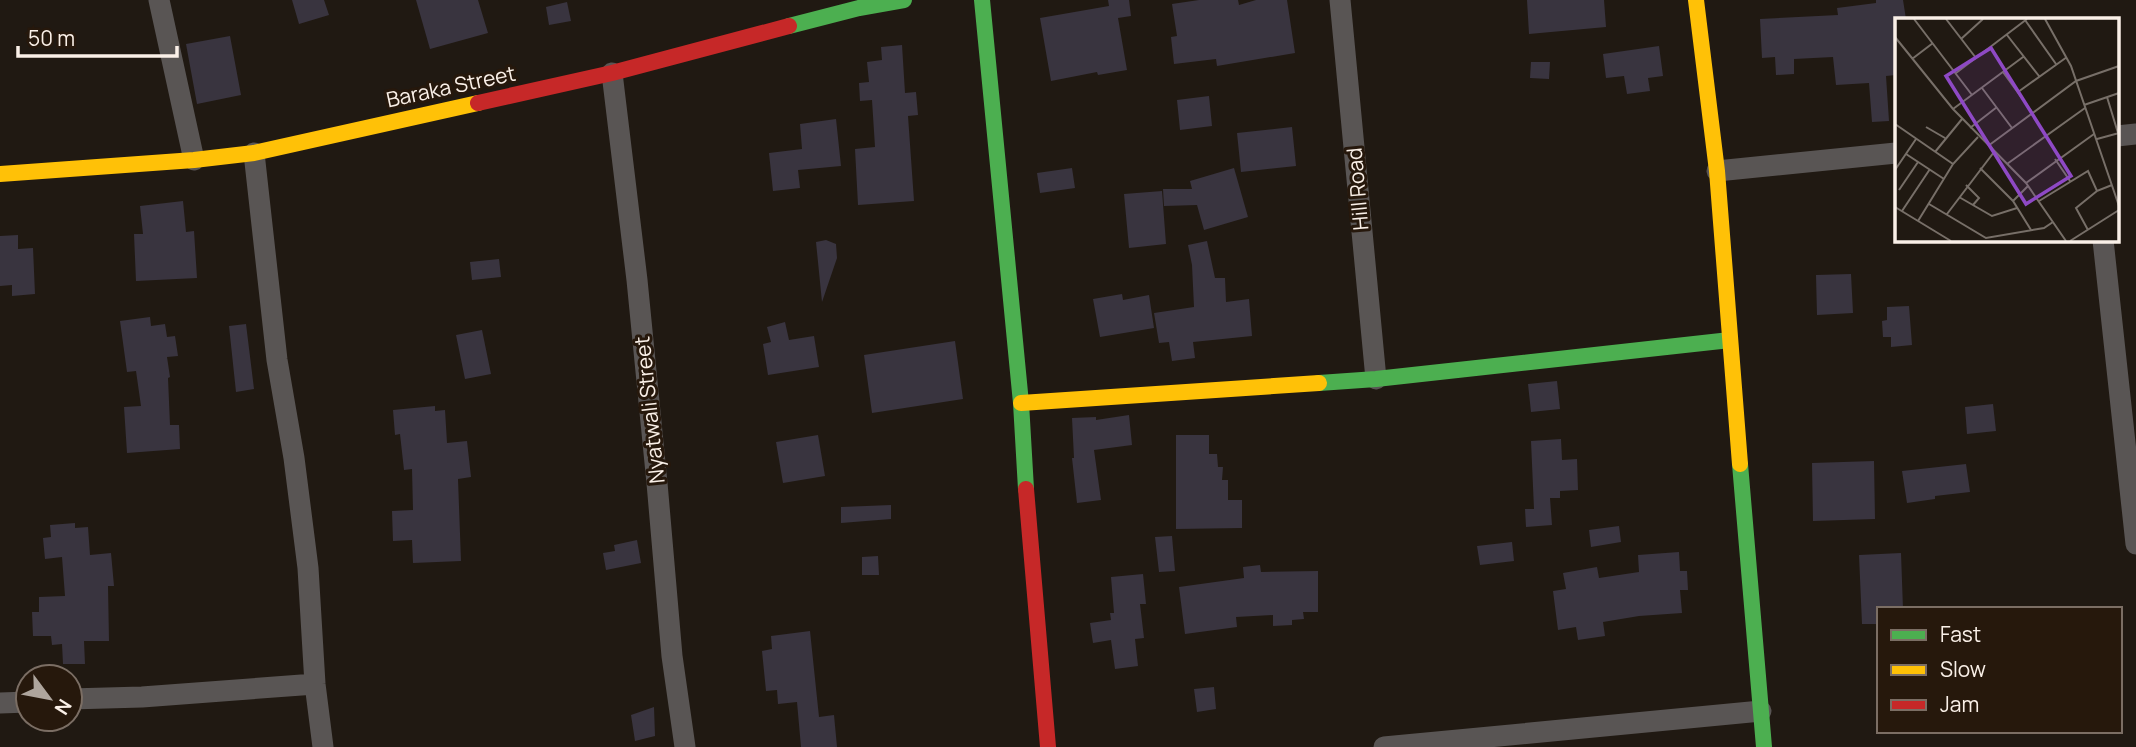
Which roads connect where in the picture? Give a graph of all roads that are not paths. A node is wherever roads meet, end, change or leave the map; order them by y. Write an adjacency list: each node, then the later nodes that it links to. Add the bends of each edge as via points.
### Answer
1 (159, 0): 12 (street)
2 (904, 0): 6 (street, Baraka Street)
3 (982, 0): 18 (street)
4 (1340, 0): 17 (street, Hill Road)
5 (1696, 0): 13 (street)
6 (857, 4): 7 (street, Baraka Street)
7 (612, 73): 10 (street, Baraka Street); 25 (street, Nyatwali Street)
8 (2136, 134): 9 (street)
9 (2118, 136)
10 (254, 153): 12 (street, Baraka Street); 21 (street, via 277,360 308,568)
11 (1895, 153): 13 (street)
12 (194, 160): 14 (street, Baraka Street)
13 (1717, 172): 16 (street)
14 (0, 174)
15 (2103, 242): 19 (street)
16 (1730, 340): 17 (street); 23 (street)
17 (1376, 379): 18 (street)
18 (1021, 403): 26 (street)
19 (2134, 493): 20 (street)
20 (2136, 544)
21 (315, 684): 22 (street); 24 (street)
22 (84, 699)
23 (1761, 711): 28 (street); 29 (street)
24 (323, 747)
25 (685, 747)
26 (1048, 747)
27 (1384, 747): 28 (street)
28 (1406, 747)
29 (1764, 747)

